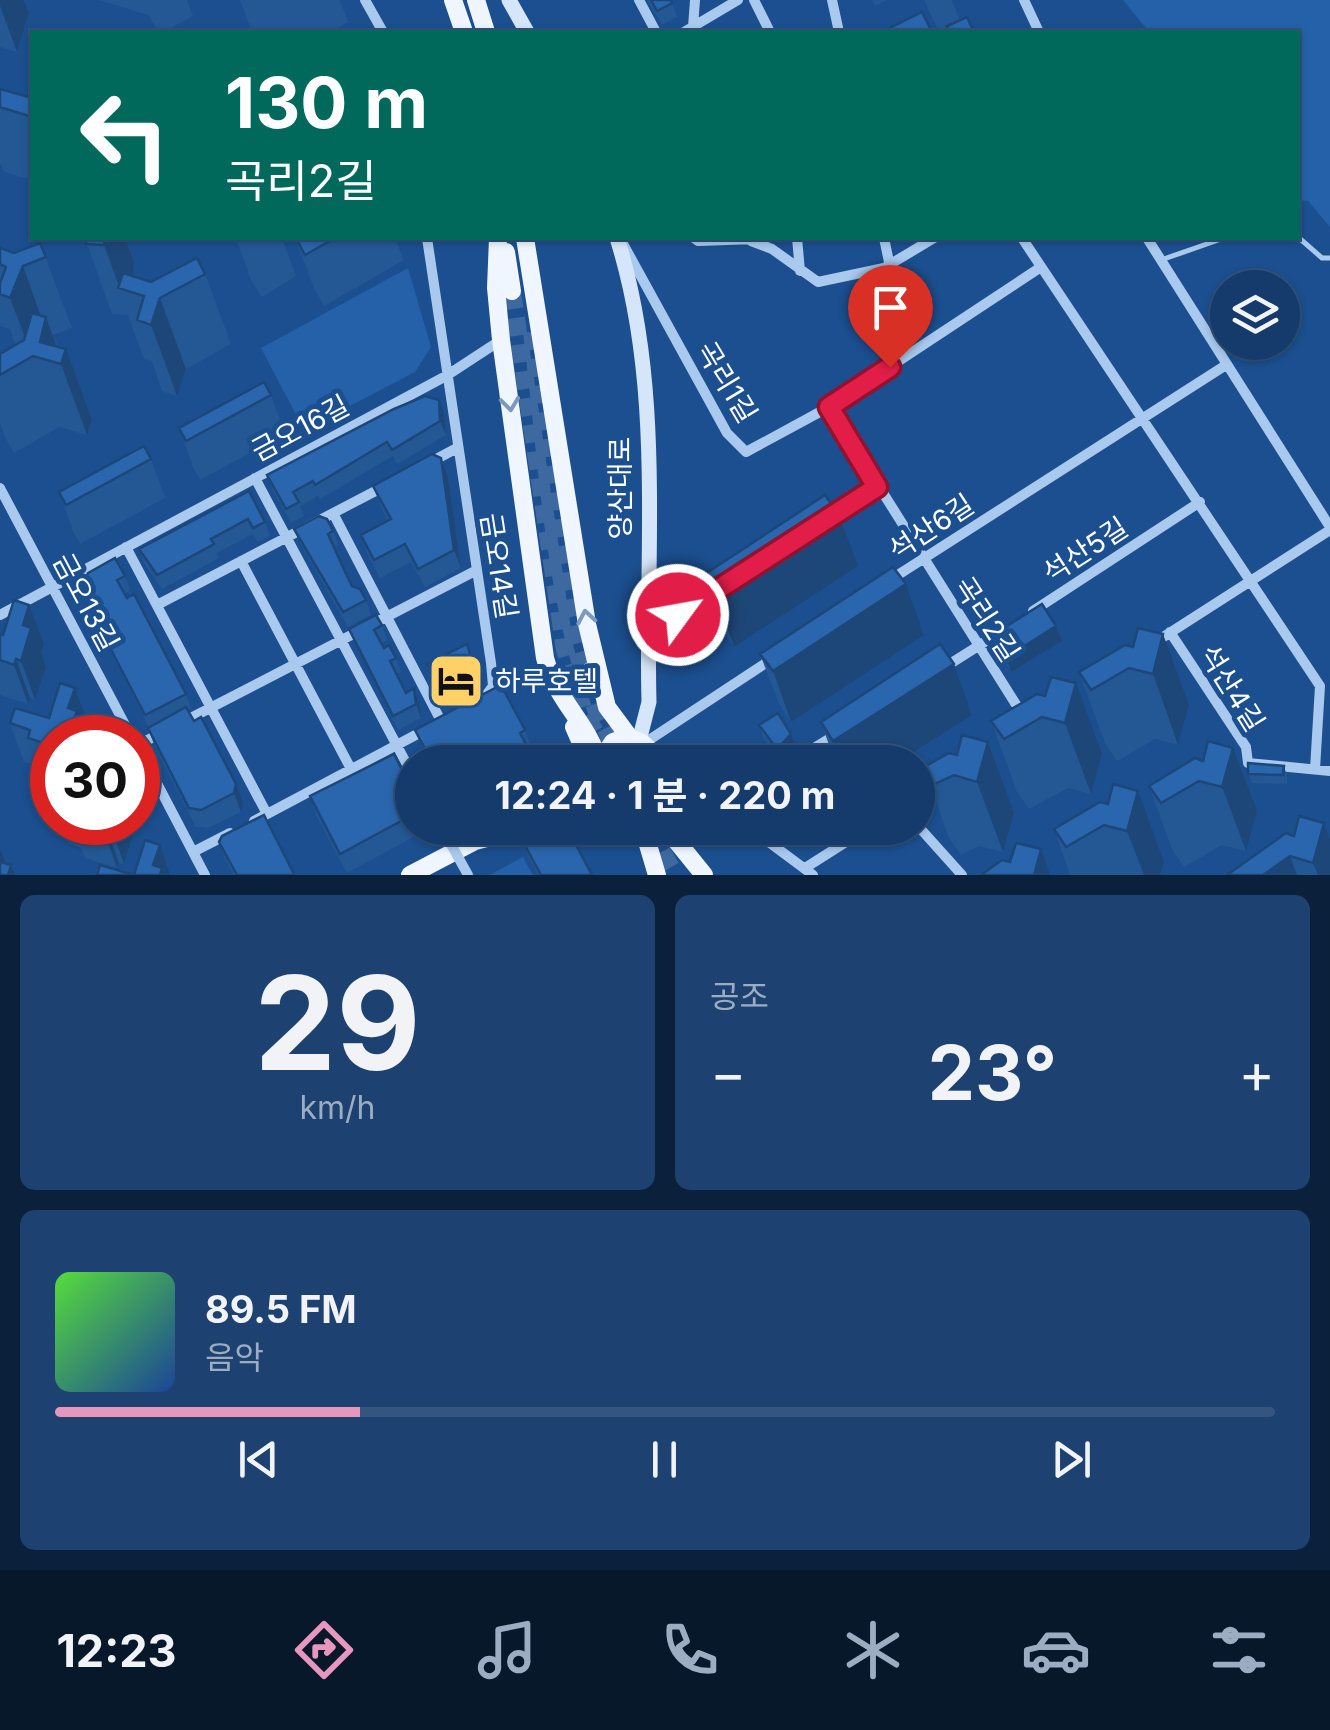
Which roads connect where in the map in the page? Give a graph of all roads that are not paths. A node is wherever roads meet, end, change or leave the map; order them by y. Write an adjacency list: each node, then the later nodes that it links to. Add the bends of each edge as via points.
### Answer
1 (364, 0): 11 (street)
2 (453, 0): 12 (main road)
3 (476, 0): 13 (main road)
4 (509, 0): 14 (main road)
5 (638, 0): 15 (street)
6 (695, 0): 16 (street)
7 (738, 0): 16 (street)
8 (754, 0): 17 (street)
9 (832, 0): 18 (street)
10 (1024, 0): 19 (street)
11 (382, 30)
12 (463, 30)
13 (485, 30)
14 (526, 30)
15 (655, 30)
16 (688, 30)
17 (769, 30)
18 (839, 30)
19 (1037, 30)
20 (427, 240): 44 (street)
21 (501, 240): 42 (main road)
22 (502, 240): 23 (main road, via 519,290)
23 (522, 240)
24 (522, 240): 78 (main road, one-way to 24)
25 (619, 240): 45 (street, 곡리1길, via 727,433 746,452)
26 (619, 240): 70 (main road, 양산대로, via 645,356)
27 (697, 240): 28 (street)
28 (727, 240)
29 (758, 240): 41 (street)
30 (797, 240): 41 (street)
31 (884, 240): 39 (street)
32 (930, 240): 39 (street)
33 (1023, 240): 40 (street)
34 (1148, 240): 38 (street)
35 (1218, 240): 38 (lane)
36 (1300, 240): 37 (lane)
37 (1330, 258)
38 (1161, 260): 43 (street)
39 (889, 262): 41 (street, via 818,282)
40 (1041, 266): 45 (street, 곡리1길); 46 (street)
41 (800, 271)
42 (501, 340): 44 (street, 금오16길); 80 (main road, one-way to 80)
43 (1226, 365): 46 (street, 석산6길); 56 (street)
44 (446, 376): 47 (street, 금오14길); 49 (street, 금오16길)
45 (829, 407): 51 (street, 곡리2길)
46 (1144, 418): 53 (street); 59 (street, 석산6길)
47 (457, 448): 48 (street); 61 (street, 금오14길)
48 (410, 473)
49 (255, 478): 57 (street); 58 (street, 금오16길)
50 (395, 481): 54 (street)
51 (877, 487): 55 (street); 59 (street, 곡리2길)
52 (0, 488): 63 (street, 금오13길)
53 (1200, 502): 62 (street); 68 (street, 석산5길)
54 (332, 513): 57 (street); 69 (street)
55 (817, 528)
56 (1330, 528): 62 (street, 석산4길)
57 (286, 538): 60 (street); 73 (street)
58 (126, 547): 63 (street, 금오16길); 66 (street)
59 (921, 560): 65 (street, 석산6길); 75 (street, 곡리2길)
60 (241, 561): 66 (street); 77 (street)
61 (477, 570): 69 (street); 81 (street, 금오14길, via 493,686)
62 (1251, 580): 72 (street, 석산4길); 98 (street, via 1320,686)
63 (52, 586): 67 (street, 금오16길); 84 (street, 금오13길)
64 (724, 586): 70 (street, via 678,615)
65 (872, 592)
66 (157, 605): 82 (street)
67 (0, 615)
68 (1026, 616)
69 (386, 617): 73 (street); 85 (street)
70 (647, 622): 89 (main road, 양산대로, via 648,702)
71 (1010, 626): 75 (street)
72 (1170, 632): 76 (street, 석산4길); 98 (street, 석산4길, via 1246,747 1248,763)
73 (340, 640): 77 (street); 90 (street)
74 (790, 646): 89 (street)
75 (978, 646): 79 (street); 87 (street, 곡리2길)
76 (1139, 652)
77 (295, 664): 82 (street); 99 (street)
78 (596, 666): 80 (main road, via 576,682); 89 (main road, via 612,716)
79 (931, 676)
80 (553, 684): 92 (main road); 93 (main road)
81 (470, 706)
82 (211, 707): 88 (street); 104 (street)
83 (456, 714): 85 (street)
84 (120, 715)
85 (441, 722): 91 (street)
86 (853, 724): 96 (street)
87 (1028, 724)
88 (160, 734)
89 (638, 741): 94 (main road); 95 (main road)
90 (395, 745)
91 (398, 745)
92 (582, 745)
93 (592, 745)
94 (611, 745)
95 (641, 745)
96 (818, 745)
97 (395, 747): 99 (street)
98 (1315, 768): 100 (street, 석산4길)
99 (351, 769): 104 (street)
100 (1330, 771)
101 (949, 775): 102 (street)
102 (935, 784)
103 (160, 788): 113 (street)
104 (267, 814): 113 (street)
105 (451, 845): 118 (street, bridge)
106 (467, 845): 117 (main road)
107 (642, 845): 114 (main road)
108 (647, 845): 114 (main road)
109 (680, 845): 120 (main road)
110 (773, 845): 115 (street)
111 (845, 845): 115 (street)
112 (935, 845): 121 (street)
113 (194, 852): 116 (street)
114 (649, 857): 119 (main road)
115 (809, 872)
116 (205, 875)
117 (410, 875)
118 (468, 875)
119 (657, 875)
120 (704, 875)
121 (962, 875)

